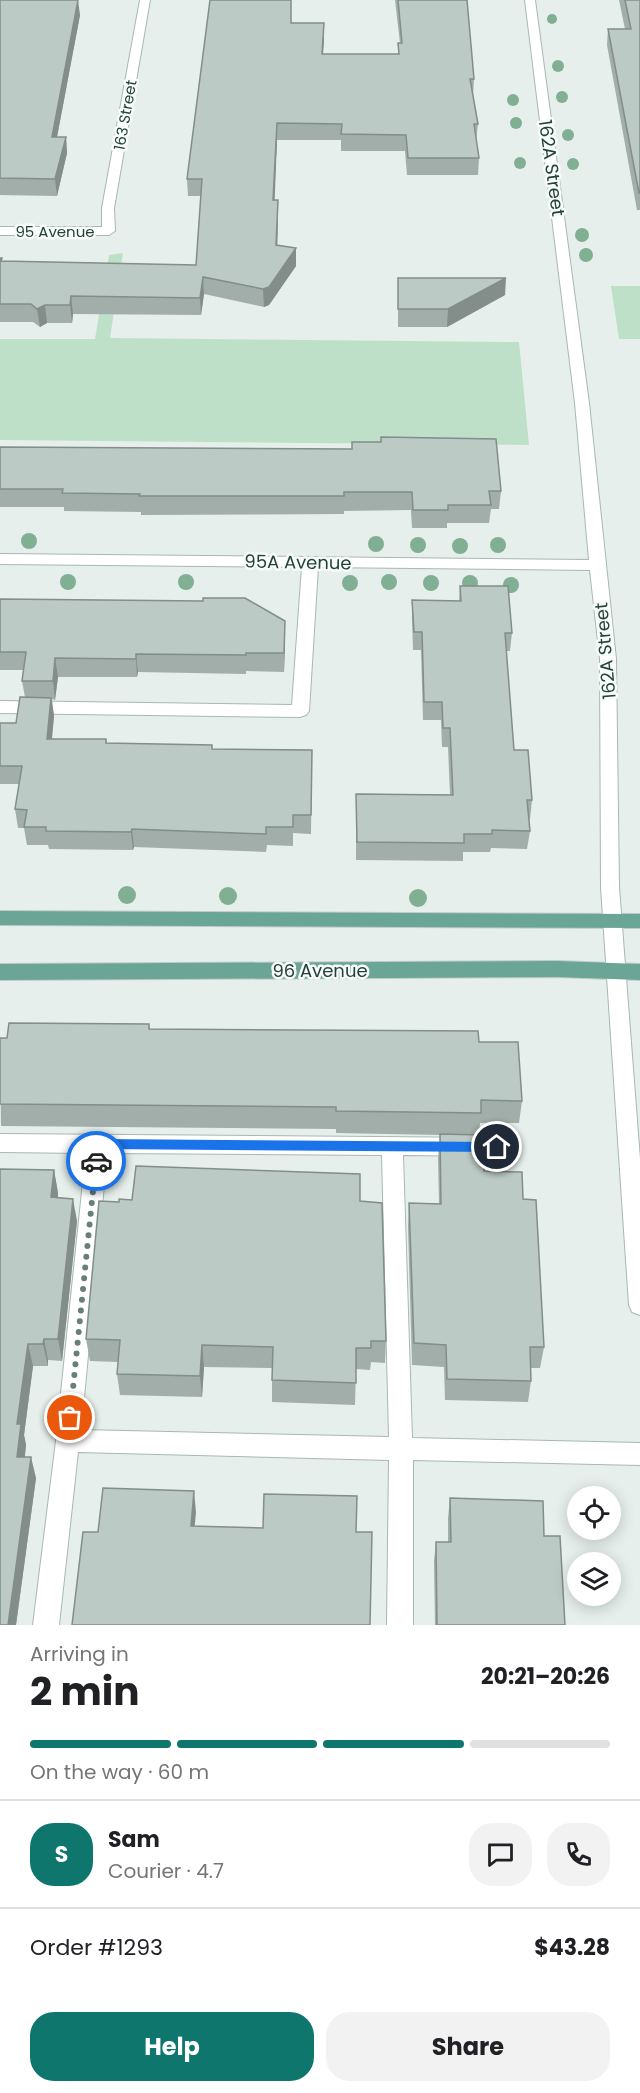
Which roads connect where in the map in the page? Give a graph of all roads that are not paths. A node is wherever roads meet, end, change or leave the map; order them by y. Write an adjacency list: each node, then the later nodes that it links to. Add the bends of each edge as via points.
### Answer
1 (145, 0): 4 (street, 163 Street, via 108,208)
2 (530, 0): 7 (street, 162A Street, via 582,404)
3 (0, 231): 4 (street, 95 Avenue)
4 (109, 231)
5 (0, 559): 6 (street, 95A Avenue)
6 (310, 562): 7 (street, 95A Avenue); 8 (street, via 300,711)
7 (597, 565): 10 (street, 162A Street, via 610,697)
8 (0, 707)
9 (0, 918): 10 (main road)
10 (612, 921): 11 (main road); 13 (street, 162A Street)
11 (640, 921)
12 (0, 972): 13 (main road, 96 Avenue)
13 (615, 972): 14 (main road, 96 Avenue); 19 (street, 162A Street)
14 (640, 972)
15 (0, 1143): 16 (street)
16 (97, 1144): 17 (street); 21 (street)
17 (392, 1146): 18 (street); 22 (street)
18 (497, 1147)
19 (639, 1281): 20 (street, 162A Street)
20 (640, 1305)
21 (68, 1441): 22 (street); 24 (street)
22 (401, 1448): 23 (street); 25 (street)
23 (640, 1454)
24 (46, 1625)
25 (400, 1625)

